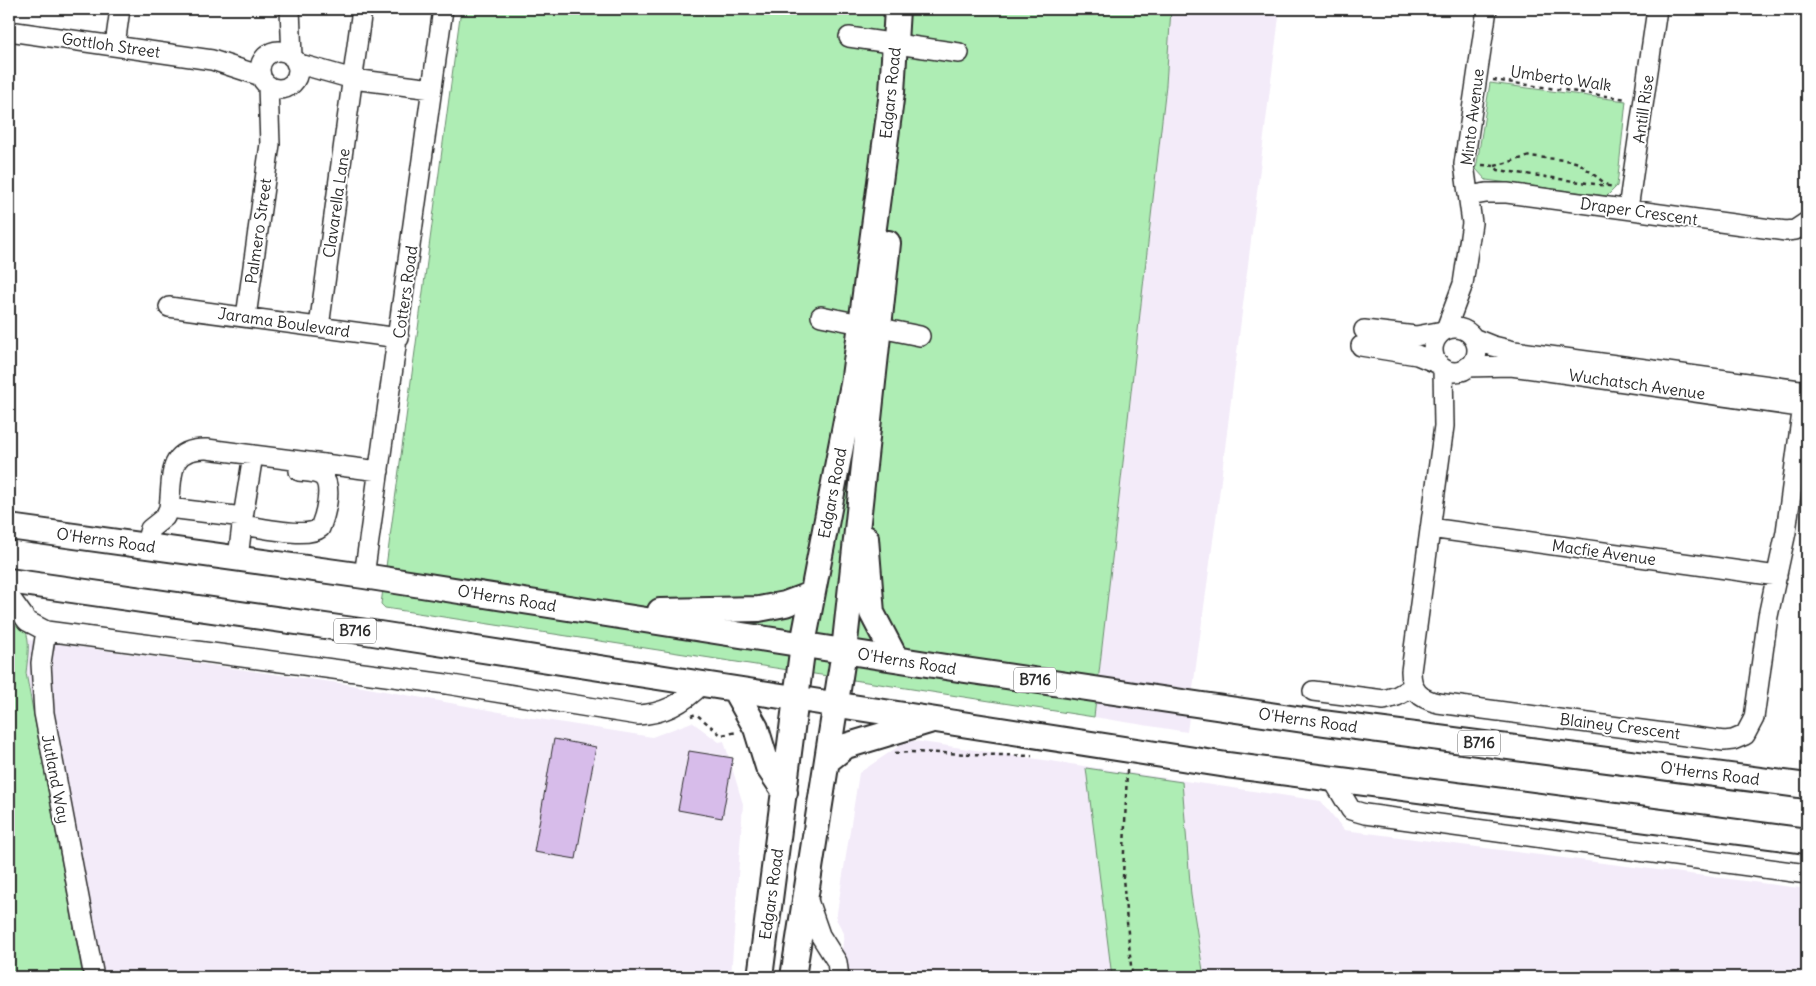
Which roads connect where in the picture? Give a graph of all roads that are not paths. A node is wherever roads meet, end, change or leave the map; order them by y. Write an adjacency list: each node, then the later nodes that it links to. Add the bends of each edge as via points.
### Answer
1 (120, 9): 13 (street)
2 (286, 9): 15 (street, Palmero Street)
3 (290, 9): 15 (street)
4 (362, 9): 16 (street, Clavarella Lane)
5 (443, 9): 17 (street, Cotters Road)
6 (897, 9): 12 (main road, Edgars Road)
7 (913, 9): 12 (main road, Edgars Road)
8 (1487, 9): 18 (street, Minto Avenue, via 1464,164)
9 (1656, 9): 19 (street, Antill Rise)
10 (9, 30): 13 (street, Gottloh Street)
11 (849, 37): 12 (street)
12 (902, 44): 14 (street); 26 (main road, Edgars Road)
13 (115, 45): 15 (street, Gottloh Street)
14 (958, 53)
15 (279, 70): 16 (street, Gottloh Street); 24 (street, Palmero Street)
16 (353, 79): 17 (street, Gottloh Street); 25 (street, Clavarella Lane)
17 (432, 90): 30 (street, Cotters Road)
18 (1469, 196): 19 (street, Draper Crescent, via 1486,192 1507,193); 21 (street, Minto Avenue, via 1472,223)
19 (1628, 209): 20 (street, Draper Crescent, via 1786,231 1795,230)
20 (1807, 222)
21 (1463, 284): 27 (street, Minto Avenue); 29 (street, Minto Avenue, via 1465,311)
22 (168, 307): 24 (street, Jarama Boulevard)
23 (821, 316): 26 (street)
24 (246, 317): 25 (street, Jarama Boulevard)
25 (319, 327): 30 (street, Jarama Boulevard)
26 (870, 327): 28 (street); 37 (main road, Edgars Road); 47 (main road, Edgars Road, via 853,384)
27 (1444, 330): 29 (street, via 1460,328); 31 (street, via 1433,350); 31 (street, via 1416,336 1363,338)
28 (920, 336)
29 (1473, 337): 32 (street, via 1477,351 1472,363); 33 (street, Wuchatsch Avenue, via 1514,351)
30 (399, 338): 36 (street, Cotters Road)
31 (1441, 366): 32 (street, via 1453,371); 34 (street)
32 (1465, 368): 33 (street, Wuchatsch Avenue, via 1511,366); 34 (street)
33 (1805, 394): 45 (street, Blainey Crescent)
34 (1444, 426): 41 (street)
35 (252, 459): 36 (street); 38 (street, via 207,449 181,453 175,464); 39 (street); 39 (street, via 323,477 328,494 323,521 316,531 299,533)
36 (379, 471): 44 (street, Cotters Road)
37 (861, 489): 52 (main road, Edgars Road); 53 (main road, via 872,613)
38 (169, 508): 39 (street); 42 (street, via 165,517 150,529)
39 (242, 521): 43 (street)
40 (9, 527): 42 (main road, O'Herns Road / B716)
41 (1430, 528): 45 (street, Macfie Avenue); 55 (street, via 1412,660)
42 (145, 546): 43 (main road, O'Herns Road / B716)
43 (238, 558): 44 (main road, O'Herns Road / B716)
44 (364, 576): 49 (main road, O'Herns Road / B716)
45 (1777, 576): 55 (street, Blainey Crescent, via 1754,718 1745,735 1733,740 1438,703 1422,698)
46 (9, 581): 54 (main road, B716)
47 (812, 594): 49 (main road, via 759,609); 51 (main road, Edgars Road)
48 (9, 596): 50 (street, via 26,621)
49 (596, 612): 51 (main road, O'Herns Road / B716)
50 (46, 630): 54 (street, via 446,684 638,715 662,711 689,697); 68 (street, Jutland Way, via 42,663 44,713)
51 (803, 644): 52 (main road, O'Herns Road / B716); 58 (main road, Edgars Road)
52 (844, 651): 53 (main road, O'Herns Road / B716); 59 (main road, Edgars Road)
53 (896, 659): 63 (main road, O'Herns Road / B716, via 1324,723)
54 (702, 684): 56 (main road, B716)
55 (1413, 687): 57 (street, via 1384,700)
56 (734, 689): 58 (main road, B716); 64 (main road, via 756,728 768,767)
57 (1313, 691)
58 (795, 698): 59 (main road, B716); 64 (main road, Edgars Road)
59 (835, 704): 60 (main road, B716); 61 (main road, Edgars Road)
60 (933, 719): 61 (main road, via 846,746); 62 (main road, B716)
61 (827, 761): 67 (main road, Edgars Road)
62 (1334, 780): 65 (main road, B716); 66 (street, via 1351,810 1365,814)
63 (1807, 786)
64 (785, 792): 69 (main road, Edgars Road)
65 (1807, 841)
66 (1807, 874)
67 (806, 895): 70 (main road, Edgars Road); 71 (street, via 820,935 837,962)
68 (94, 977)
69 (760, 977)
70 (793, 977)
71 (839, 977)

